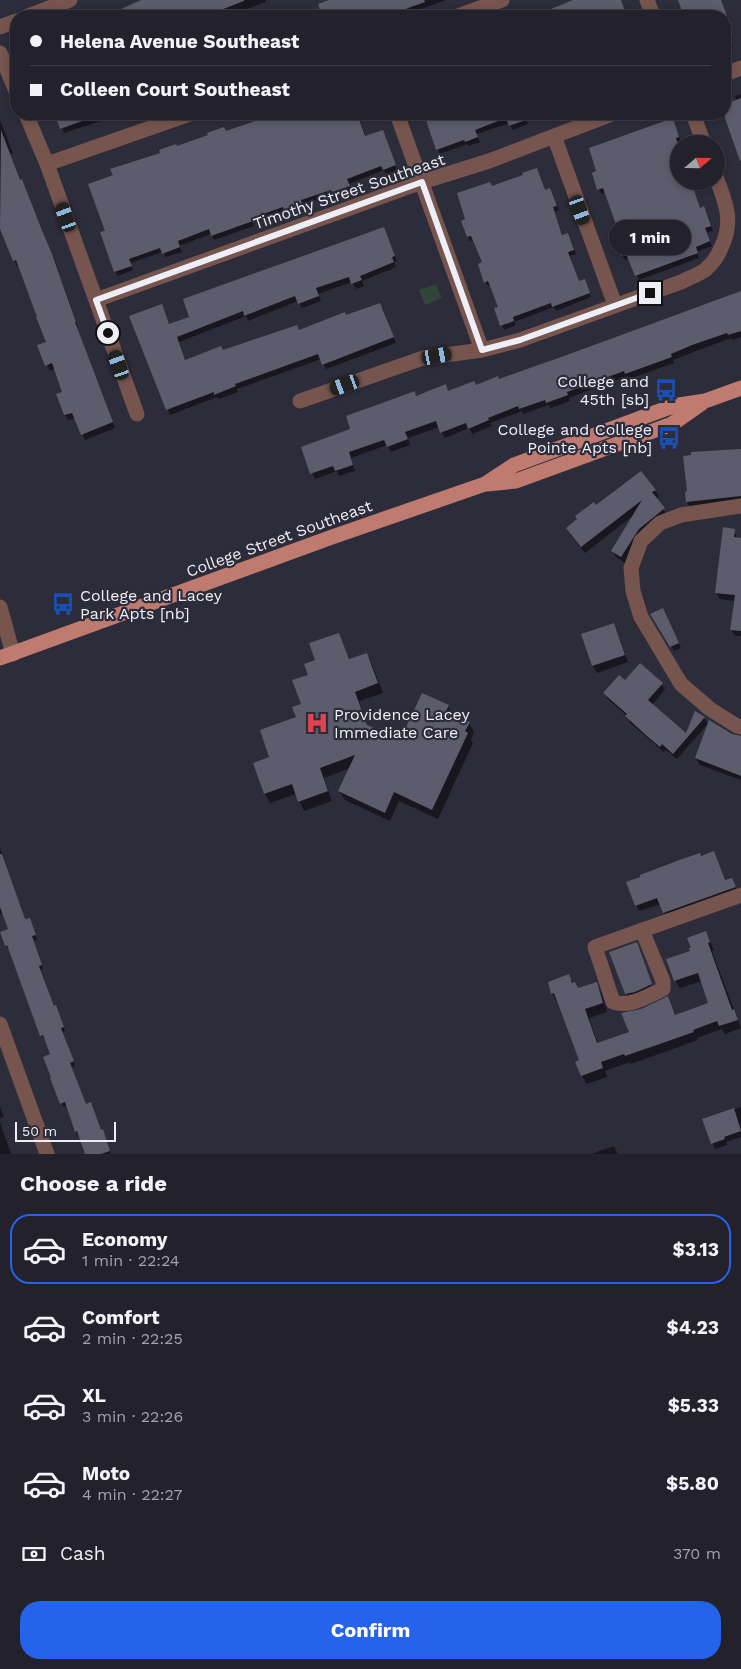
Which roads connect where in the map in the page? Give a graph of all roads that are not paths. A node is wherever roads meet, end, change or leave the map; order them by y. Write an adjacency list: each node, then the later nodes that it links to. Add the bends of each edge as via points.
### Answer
1 (70, 0): 3 (street)
2 (502, 0): 4 (street)
3 (44, 10)
4 (474, 10)
5 (0, 53): 6 (street)
6 (10, 77)
7 (29, 120): 14 (street)
8 (173, 120): 14 (street)
9 (399, 120): 15 (street)
10 (596, 120): 13 (street, Timothy Street Southeast)
11 (695, 120): 12 (street)
12 (701, 135)
13 (554, 136): 15 (street, Timothy Street Southeast); 18 (street)
14 (47, 164): 17 (street)
15 (422, 182): 17 (street, Timothy Street Southeast); 19 (street)
16 (720, 190): 18 (street, via 728,231 719,254 711,264 681,282)
17 (96, 300): 22 (street)
18 (615, 305): 19 (street, via 520,340)
19 (482, 350): 21 (street, via 423,358)
20 (741, 388): 25 (main road, College Street Southeast, via 705,401 673,406 514,465 486,484)
21 (300, 401)
22 (136, 414)
23 (741, 506): 26 (street, via 681,515 660,523 641,540 631,568 633,591 641,617 682,684 710,709)
24 (0, 607): 25 (street)
25 (6, 656)
26 (741, 727)
27 (741, 895): 28 (street)
28 (642, 930): 28 (street, via 595,947 613,1002 618,1004 630,1003 663,989 663,981)
29 (0, 1024): 30 (street)
30 (47, 1154)

